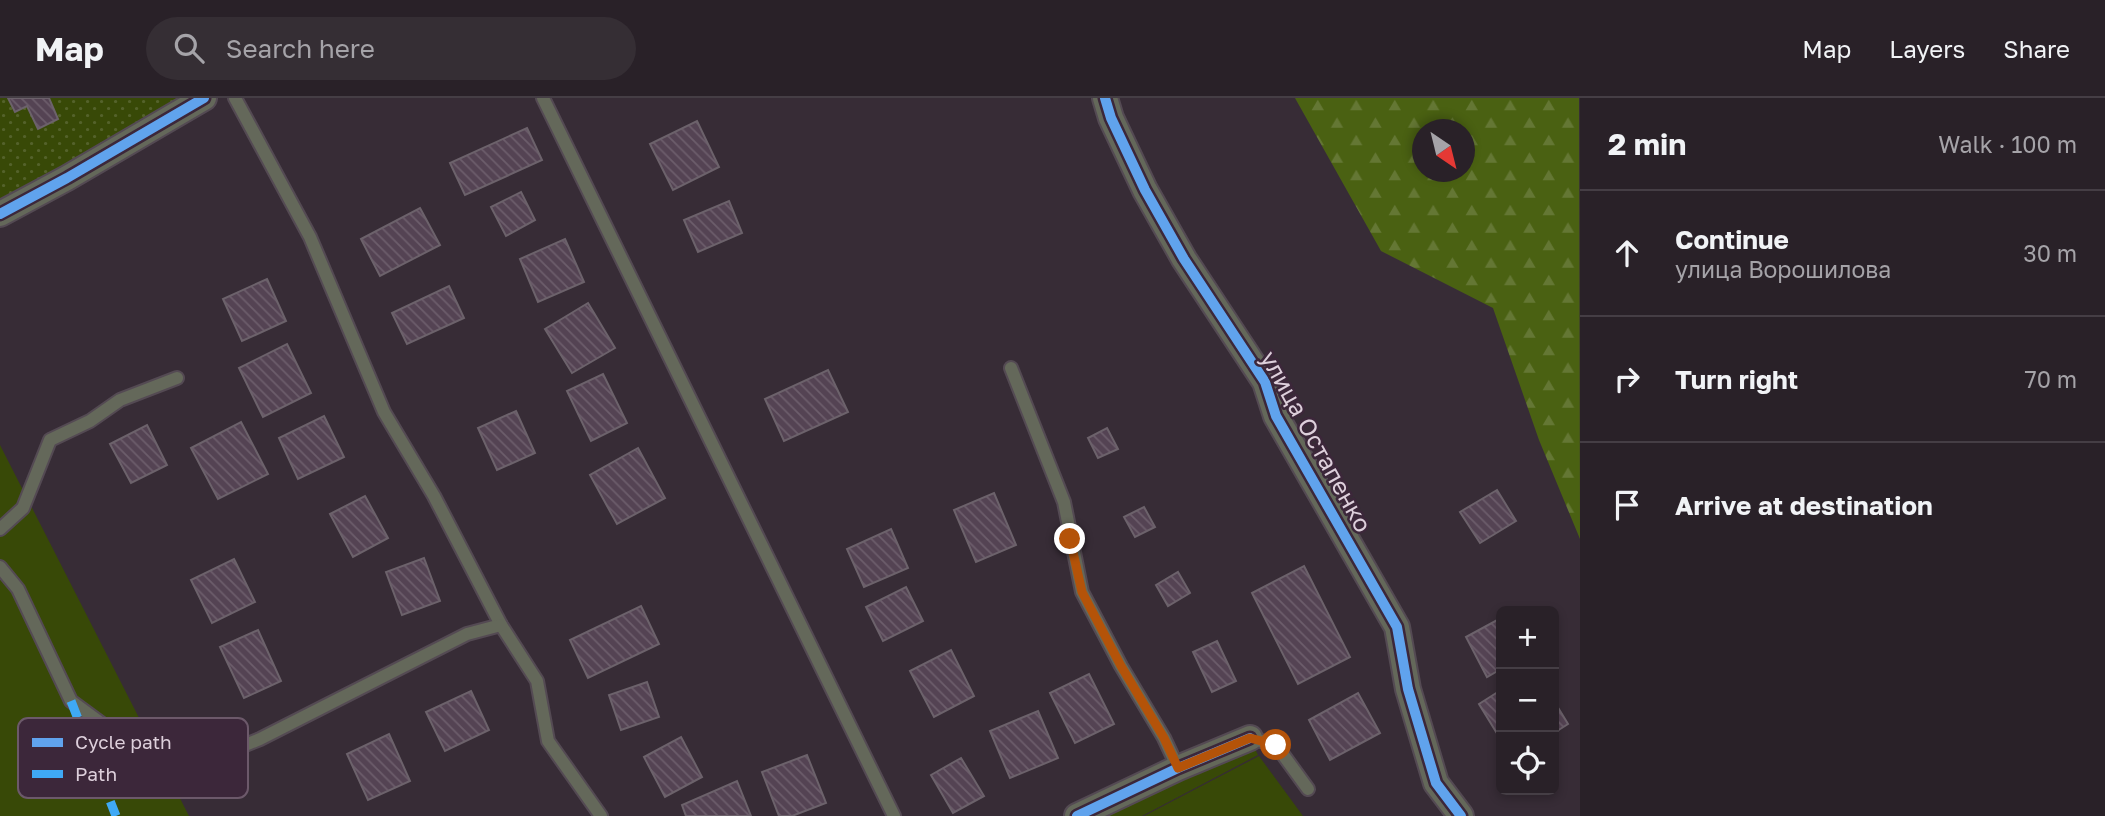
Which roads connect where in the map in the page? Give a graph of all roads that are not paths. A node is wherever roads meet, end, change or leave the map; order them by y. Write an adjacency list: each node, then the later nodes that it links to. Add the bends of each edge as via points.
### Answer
1 (204, 98): 5 (street)
2 (235, 98): 10 (lane, via 310,237 384,412)
3 (543, 98): 17 (lane)
4 (1105, 98): 19 (street, улица Остапенко, via 1145,190 1265,382 1276,416 1397,627 1408,689 1436,783)
5 (0, 214)
6 (1011, 368): 14 (lane, via 1064,502 1082,592)
7 (177, 378): 8 (lane, via 120,400 50,440 23,508)
8 (0, 529)
9 (0, 567): 11 (lane, via 18,589 71,701)
10 (501, 625): 13 (lane, via 467,634); 16 (lane, via 537,681 548,741)
11 (94, 718)
12 (1250, 738): 14 (street); 15 (lane, via 1276,745)
13 (248, 744)
14 (1178, 768): 18 (street)
15 (1308, 789)
16 (601, 816)
17 (894, 816)
18 (1077, 816)
19 (1461, 816)

